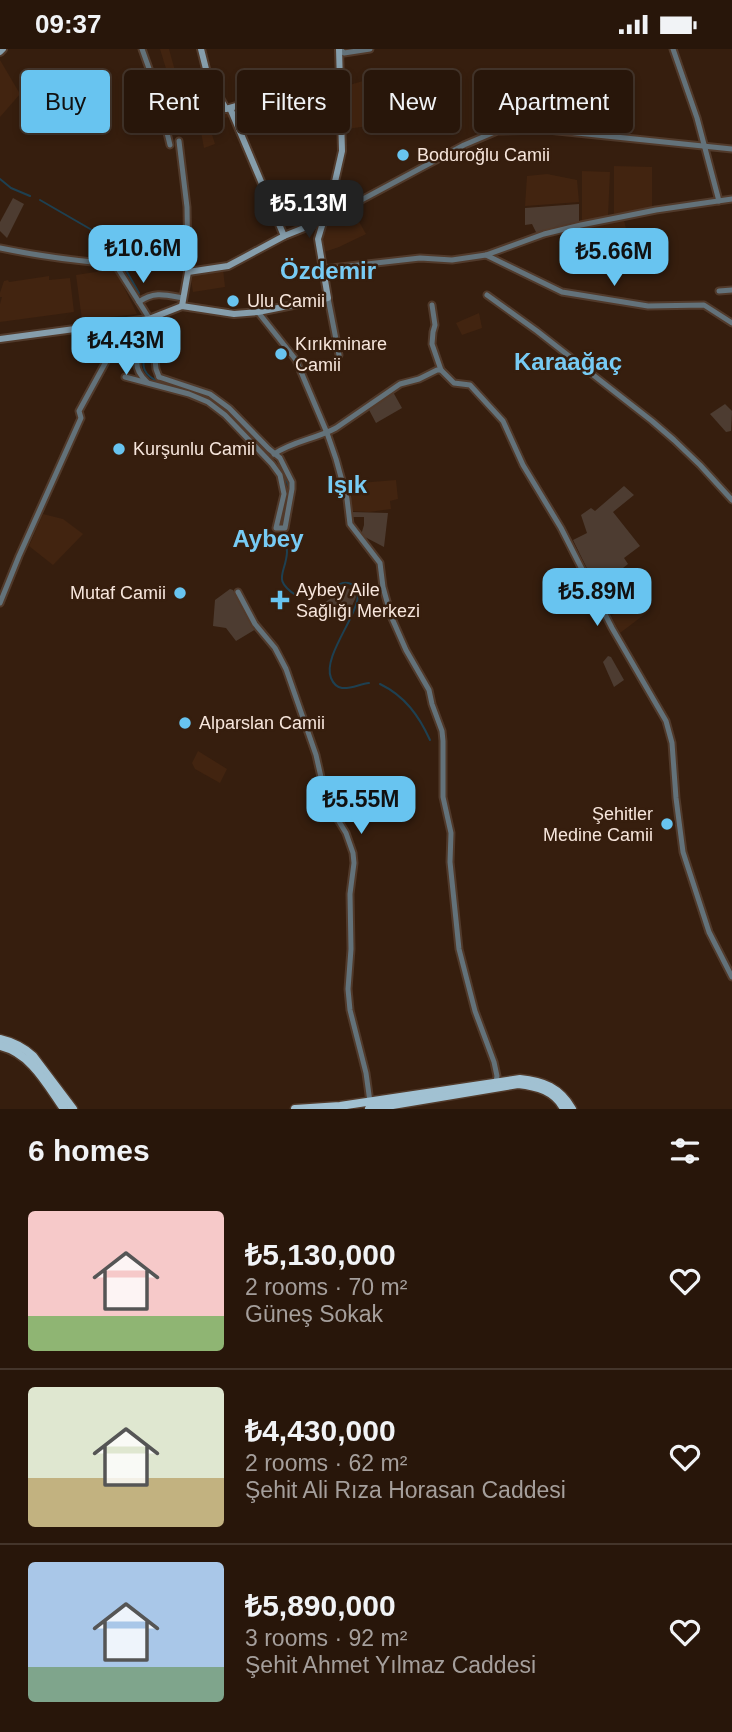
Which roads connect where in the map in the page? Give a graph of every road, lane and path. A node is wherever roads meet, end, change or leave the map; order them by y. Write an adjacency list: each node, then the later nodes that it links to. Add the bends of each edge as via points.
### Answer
1 (142, 49): 12 (street)
2 (201, 49): 9 (main road, via 208,78)
3 (339, 49): 6 (street, via 344,53); 7 (main road)
4 (370, 49): 6 (street)
5 (673, 49): 13 (street)
6 (354, 50)
7 (339, 70)
8 (237, 106): 9 (main road)
9 (228, 108): 18 (main road)
10 (340, 133): 17 (main road, via 341,155)
11 (179, 141): 22 (street)
12 (170, 145)
13 (704, 146): 14 (street); 16 (street); 17 (street, via 548,130 497,131)
14 (732, 149)
15 (732, 199): 16 (street)
16 (719, 201): 20 (street, via 570,227)
17 (324, 220): 18 (main road); 21 (main road, via 318,239)
18 (284, 236): 22 (main road, via 228,266)
19 (0, 248): 27 (street, via 115,264)
20 (486, 255): 21 (street); 32 (street, via 562,292 648,306 704,305)
21 (323, 269): 26 (main road)
22 (188, 272): 28 (main road)
23 (732, 290): 24 (street)
24 (719, 291)
25 (487, 295): 46 (street, via 659,427)
26 (328, 298): 30 (main road); 36 (street)
27 (139, 302): 28 (street, via 157,294); 31 (street)
28 (184, 302): 30 (main road, via 234,314); 31 (main road)
29 (432, 305): 37 (street, via 432,344)
30 (258, 312): 42 (street, via 296,360)
31 (146, 320): 33 (street); 35 (main road)
32 (732, 323)
33 (151, 331): 39 (street); 40 (street, via 136,357 138,371)
34 (120, 336): 48 (street, via 79,411 80,418)
35 (0, 339)
36 (340, 355)
37 (441, 370): 42 (street, via 400,384); 49 (street, via 454,383 470,385 503,421 660,709 672,743 682,852 709,932)
38 (125, 377): 40 (street)
39 (159, 377): 41 (street); 43 (street, via 210,394)
40 (147, 382): 41 (street)
41 (157, 385): 45 (street, via 208,402)
42 (327, 433): 43 (street); 52 (street, via 350,524 380,563 390,616 429,690 442,731 443,797 451,833 459,949)
43 (274, 453): 44 (street); 45 (street)
44 (280, 458): 45 (street); 45 (street, via 292,482 285,528 276,528 284,493 280,475)
45 (270, 462)
46 (732, 500)
47 (237, 591): 53 (street, via 286,669 323,786 353,853 348,989)
48 (0, 603)
49 (732, 977)
50 (0, 1039): 55 (main road, via 33,1056)
51 (0, 1046): 54 (main road, via 28,1062)
52 (496, 1082): 53 (main road); 58 (main road, via 520,1079 547,1084 563,1095)
53 (370, 1107): 56 (main road); 57 (main road, via 518,1084 545,1091)
54 (64, 1109)
55 (73, 1109)
56 (295, 1109)
57 (564, 1109)
58 (572, 1109)

